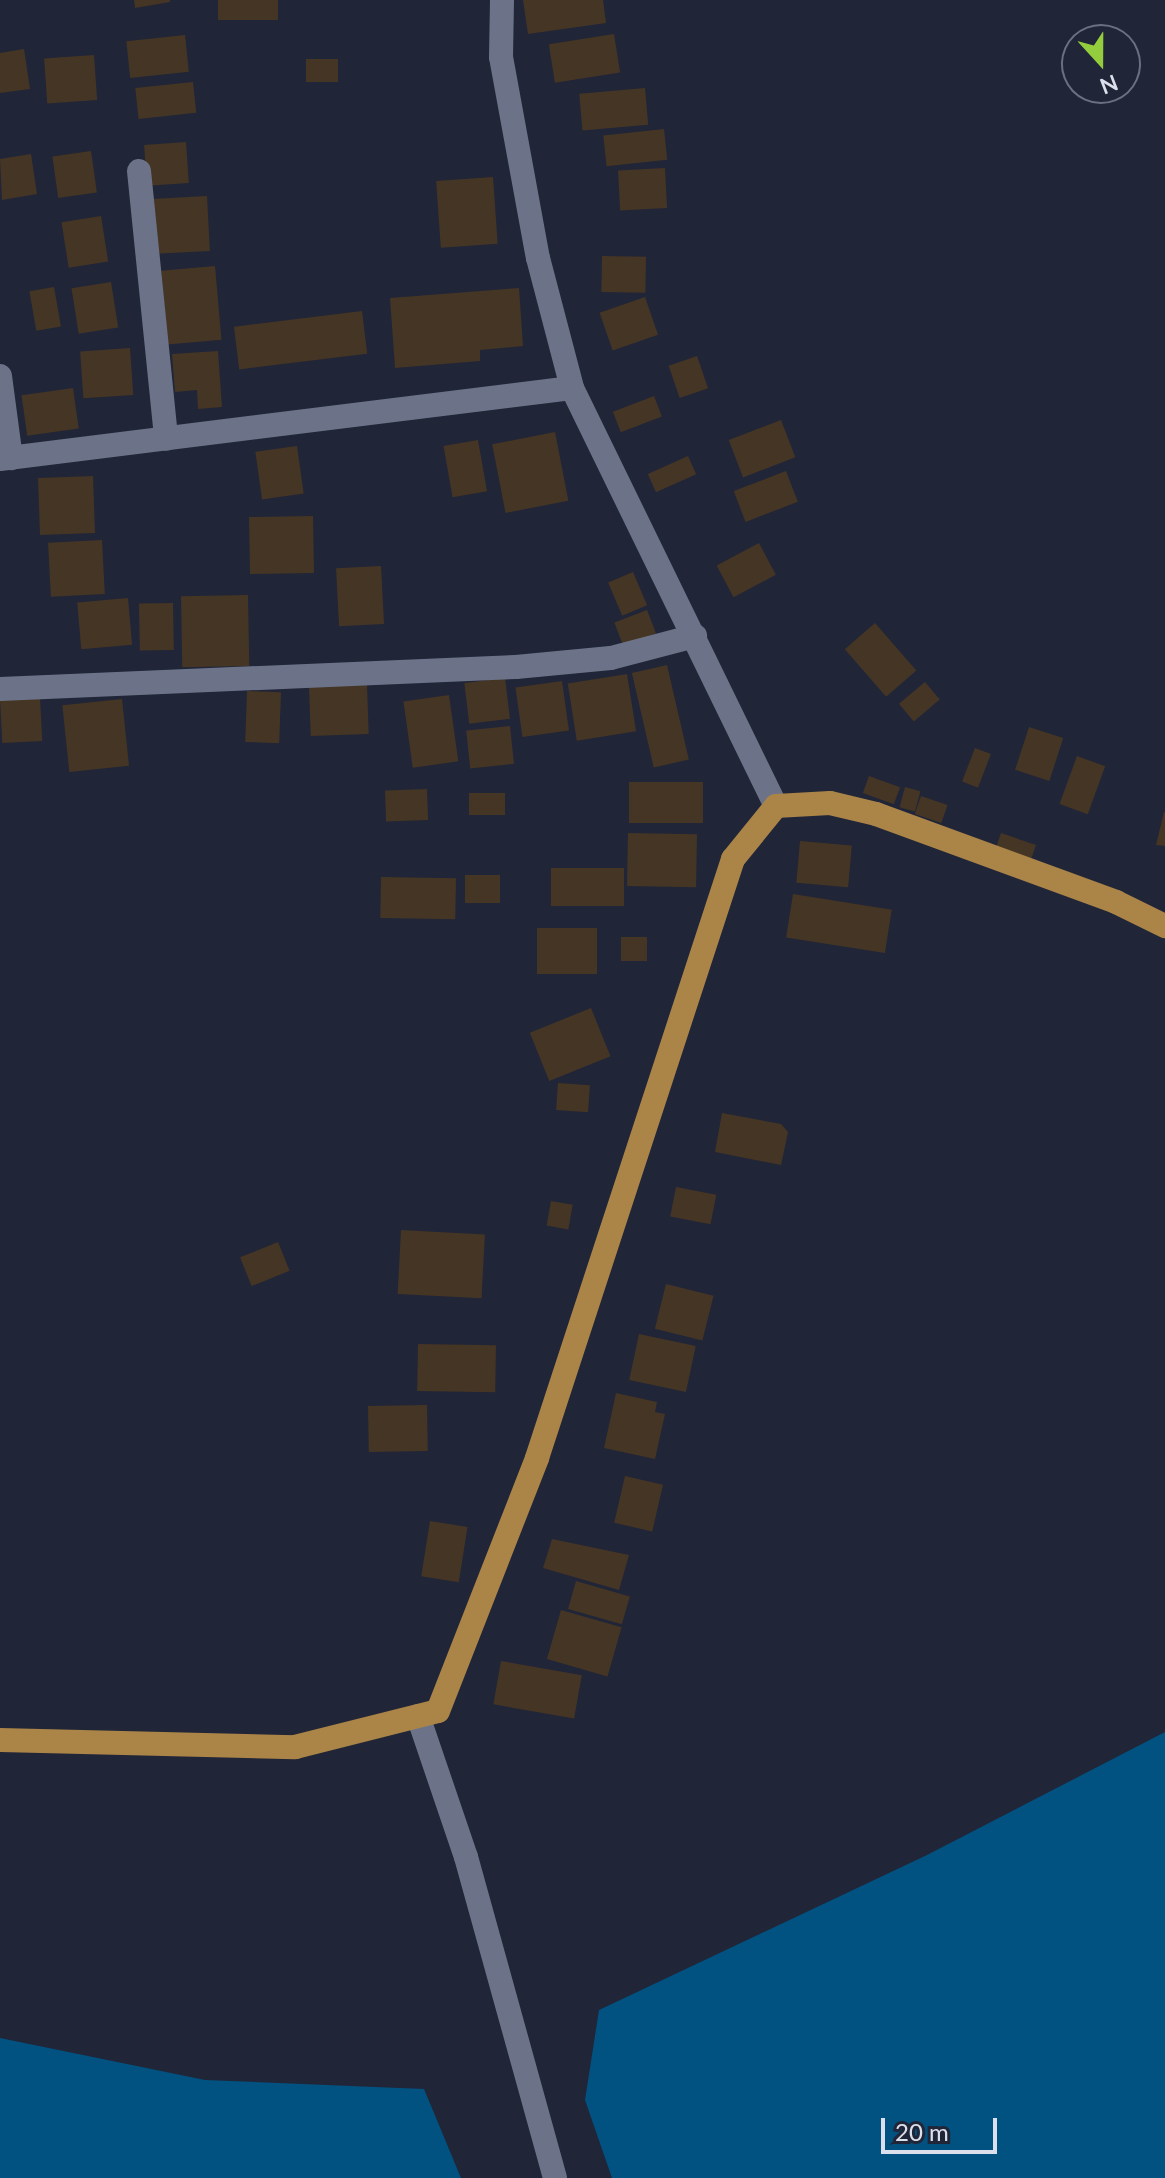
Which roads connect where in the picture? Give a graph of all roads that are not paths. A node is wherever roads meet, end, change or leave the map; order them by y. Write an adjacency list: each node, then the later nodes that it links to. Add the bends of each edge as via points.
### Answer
1 (502, 0): 4 (street, via 501,57)
2 (139, 171): 5 (street)
3 (0, 376): 6 (street)
4 (572, 388): 5 (street); 7 (street)
5 (166, 439): 6 (street)
6 (6, 459)
7 (695, 636): 8 (street, via 611,658 516,667); 9 (street)
8 (0, 689)
9 (776, 806): 10 (main road, via 830,803 876,814 1116,902); 11 (main road, via 733,859 537,1458 438,1711)
10 (1165, 926)
11 (418, 1716): 12 (main road, via 295,1747); 13 (street, via 466,1857)
12 (0, 1740)
13 (555, 2178)

